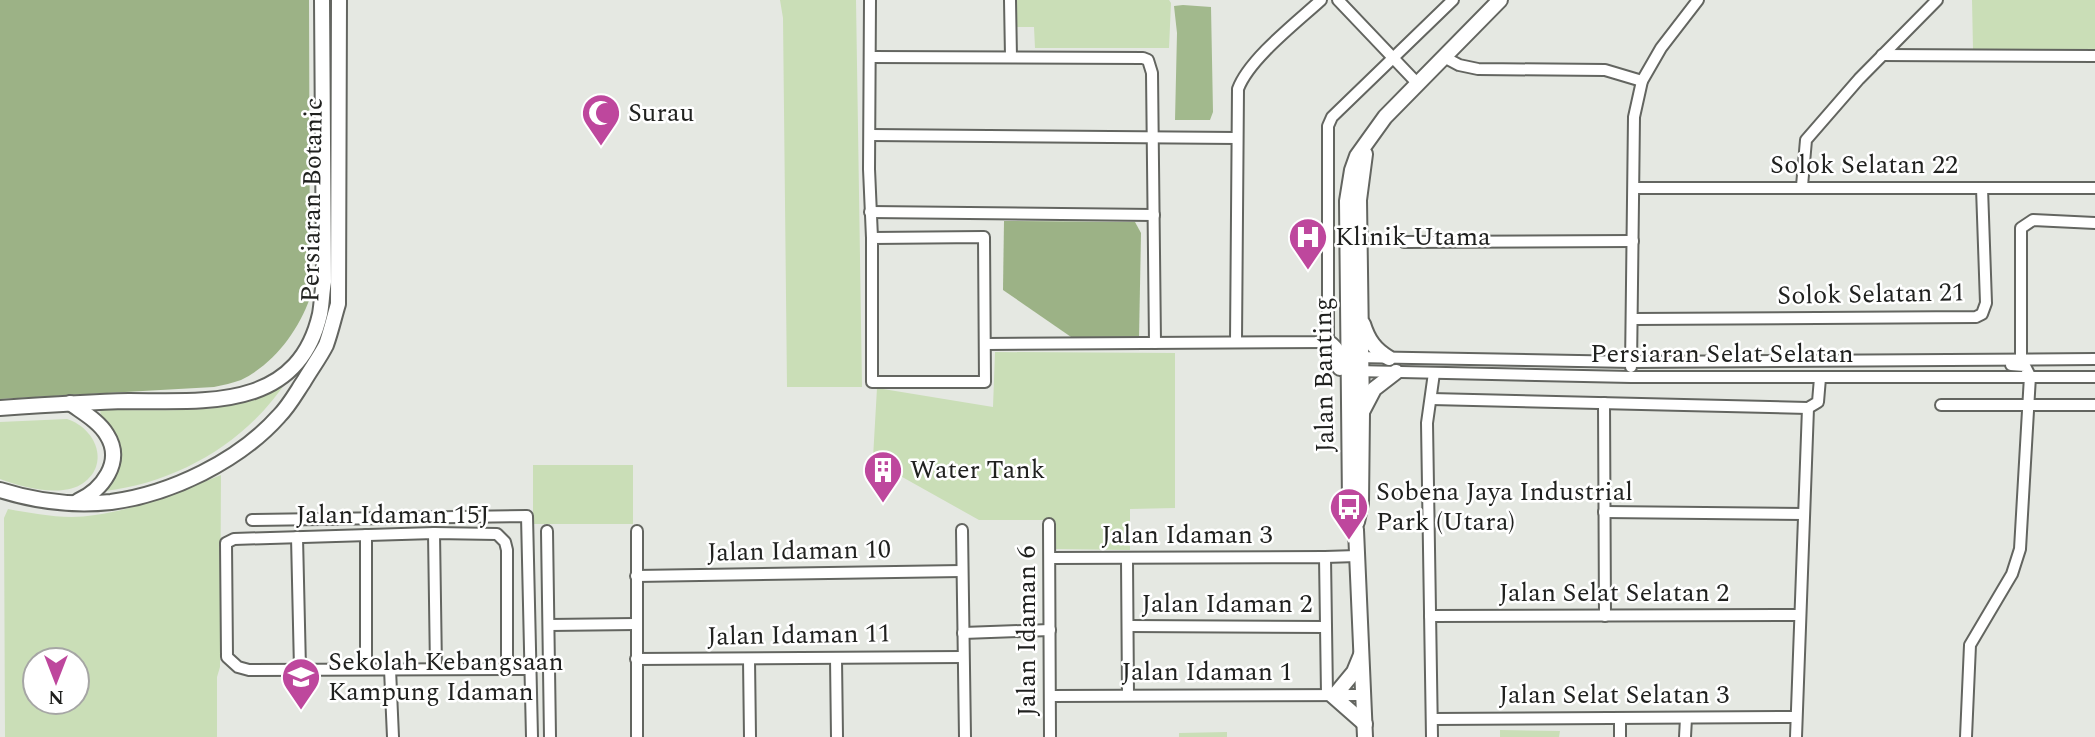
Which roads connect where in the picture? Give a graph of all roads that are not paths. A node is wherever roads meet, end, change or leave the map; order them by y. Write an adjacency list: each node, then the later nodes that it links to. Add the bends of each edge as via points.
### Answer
1 (322, 0): 53 (main road, Persiaran Botanic, via 324,282 320,314 300,356 270,384 232,398)
2 (339, 0): 61 (main road, Persiaran Botanic, via 338,304 324,348 279,416 238,452 138,497)
3 (870, 0): 13 (street)
4 (1010, 0): 14 (street)
5 (1321, 0): 21 (street, via 1242,79)
6 (1338, 0): 15 (street)
7 (1452, 0): 15 (street)
8 (1500, 0): 16 (main road, Jalan Banting)
9 (1698, 0): 17 (street, via 1661,48)
10 (1937, 0): 11 (street)
11 (1882, 55): 12 (street); 23 (street, via 1806,140)
12 (2095, 56)
13 (871, 57): 14 (street); 19 (street)
14 (1011, 57): 20 (street, via 1148,60)
15 (1392, 57): 18 (street); 36 (street, via 1328,126)
16 (1444, 57): 17 (street, via 1478,69 1605,70); 18 (main road, Jalan Banting)
17 (1643, 81): 24 (street, via 1634,117)
18 (1417, 83): 22 (main road, Jalan Banting)
19 (871, 135): 20 (street); 27 (street)
20 (1153, 138): 21 (street); 28 (street)
21 (1237, 138): 35 (street)
22 (1368, 141): 33 (main road, Jalan Banting, via 1359,200); 44 (main road, Jalan Banting, via 1357,156 1347,201)
23 (1802, 186): 24 (street, Solok Selatan 22); 25 (street, Solok Selatan 22)
24 (1634, 188): 31 (street)
25 (1982, 188): 26 (street, Solok Selatan 22); 34 (street, Solok Selatan 21, via 1986,303 1976,317)
26 (2095, 188)
27 (870, 212): 28 (street); 30 (street)
28 (1154, 215): 37 (street)
29 (2095, 223): 40 (street, via 2032,220 2021,228)
30 (872, 238): 38 (street, via 985,237); 38 (street, via 872,382 985,382)
31 (1633, 241): 32 (street); 34 (street)
32 (1404, 242)
33 (1359, 313): 39 (main road, via 1371,344); 44 (main road, Jalan Banting)
34 (1633, 319): 43 (street)
35 (1236, 341): 36 (street); 37 (street)
36 (1328, 342): 59 (main road, via 1340,355 1341,389)
37 (1155, 343): 38 (street)
38 (985, 344)
39 (1389, 358): 43 (street, Persiaran Selat Selatan); 44 (street, Persiaran Selat Selatan)
40 (2021, 358): 41 (street, Persiaran Selat Selatan); 42 (street, Persiaran Selat Selatan)
41 (1982, 359): 43 (street, Persiaran Selat Selatan); 47 (street, via 2022,365)
42 (2095, 359)
43 (1632, 362): 48 (street)
44 (1354, 364): 45 (street, Persiaran Selat Selatan); 59 (main road, Jalan Banting)
45 (1396, 372): 46 (street, Persiaran Selat Selatan); 59 (main road, via 1374,389)
46 (1434, 373): 48 (street, Persiaran Selat Selatan); 51 (street)
47 (2030, 376): 49 (street, Persiaran Selat Selatan); 50 (street, Persiaran Selat Selatan); 54 (street)
48 (1631, 377): 50 (street, Persiaran Selat Selatan)
49 (2095, 377)
50 (1820, 378): 58 (street, via 1818,402)
51 (1431, 399): 52 (street); 79 (street, via 1427,423)
52 (1604, 403): 58 (street); 62 (street)
53 (70, 404): 57 (main road, Persiaran Botanic); 61 (main road, via 106,433 112,451 103,483 92,495)
54 (2028, 404): 55 (street); 56 (street); 120 (street, via 2020,550 2012,575 1970,645)
55 (1941, 405)
56 (2095, 405)
57 (0, 408)
58 (1808, 408): 63 (street)
59 (1355, 414): 73 (main road, Jalan Banting, via 1350,503)
60 (3, 493): 61 (main road, Persiaran Botanic)
61 (72, 503)
62 (1604, 512): 63 (street); 80 (street)
63 (1804, 513): 78 (street)
64 (251, 520): 97 (street, via 527,516)
65 (1049, 524): 74 (street, Jalan Idaman 6)
66 (962, 530): 76 (street)
67 (547, 531): 82 (street)
68 (637, 531): 77 (street)
69 (434, 533): 70 (street, Jalan Idaman 15J); 95 (street); 96 (street, Jalan Idaman 15J, via 491,533 505,542)
70 (366, 534): 71 (street, Jalan Idaman 15J); 93 (street)
71 (297, 537): 92 (street); 92 (street, Jalan Idaman 15J, via 226,542 227,657 243,669)
72 (1325, 556): 73 (street, Jalan Idaman 3); 75 (street, Jalan Idaman 3); 84 (street)
73 (1357, 556): 87 (main road, Jalan Banting)
74 (1049, 558): 75 (street, Jalan Idaman 3); 85 (street, Jalan Idaman 6)
75 (1127, 559): 83 (street)
76 (962, 571): 77 (street, Jalan Idaman 10); 86 (street)
77 (636, 576): 81 (street)
78 (1799, 615): 80 (street, Jalan Selat Selatan 2); 102 (street)
79 (1430, 616): 80 (street, Jalan Selat Selatan 2); 105 (street)
80 (1605, 616)
81 (636, 624): 82 (street); 90 (street)
82 (549, 625): 109 (street)
83 (1128, 626): 84 (street, Jalan Idaman 2); 98 (street)
84 (1326, 626): 99 (street)
85 (1049, 630): 86 (street); 101 (street, Jalan Idaman 6)
86 (963, 633): 88 (street)
87 (1363, 649): 99 (main road, via 1354,672); 100 (main road, Jalan Banting)
88 (963, 656): 89 (street, Jalan Idaman 11); 113 (street)
89 (836, 658): 91 (street, Jalan Idaman 11); 112 (street)
90 (636, 659): 91 (street, Jalan Idaman 11); 110 (street)
91 (749, 659): 111 (street)
92 (300, 669): 93 (street)
93 (366, 669): 94 (street)
94 (390, 669): 95 (street); 107 (street)
95 (436, 669): 96 (street)
96 (507, 669): 97 (street)
97 (531, 669): 108 (street)
98 (1128, 695): 99 (street, Jalan Idaman 1); 101 (street, Jalan Idaman 1)
99 (1331, 695): 100 (street, Jalan Idaman 1); 106 (main road)
100 (1364, 695): 106 (main road, Jalan Banting)
101 (1051, 696): 115 (street, Jalan Idaman 6)
102 (1796, 717): 104 (street, Jalan Selat Selatan 3); 119 (street)
103 (1620, 718): 104 (street, Jalan Selat Selatan 3); 105 (street, Jalan Selat Selatan 3); 117 (street)
104 (1686, 718): 118 (street)
105 (1432, 719): 116 (street)
106 (1365, 730)
107 (393, 737)
108 (532, 737)
109 (550, 737)
110 (637, 737)
111 (750, 737)
112 (837, 737)
113 (965, 737)
114 (1037, 737): 115 (street)
115 (1050, 737)
116 (1432, 737)
117 (1620, 737)
118 (1685, 737)
119 (1796, 737)
120 (1966, 737)

